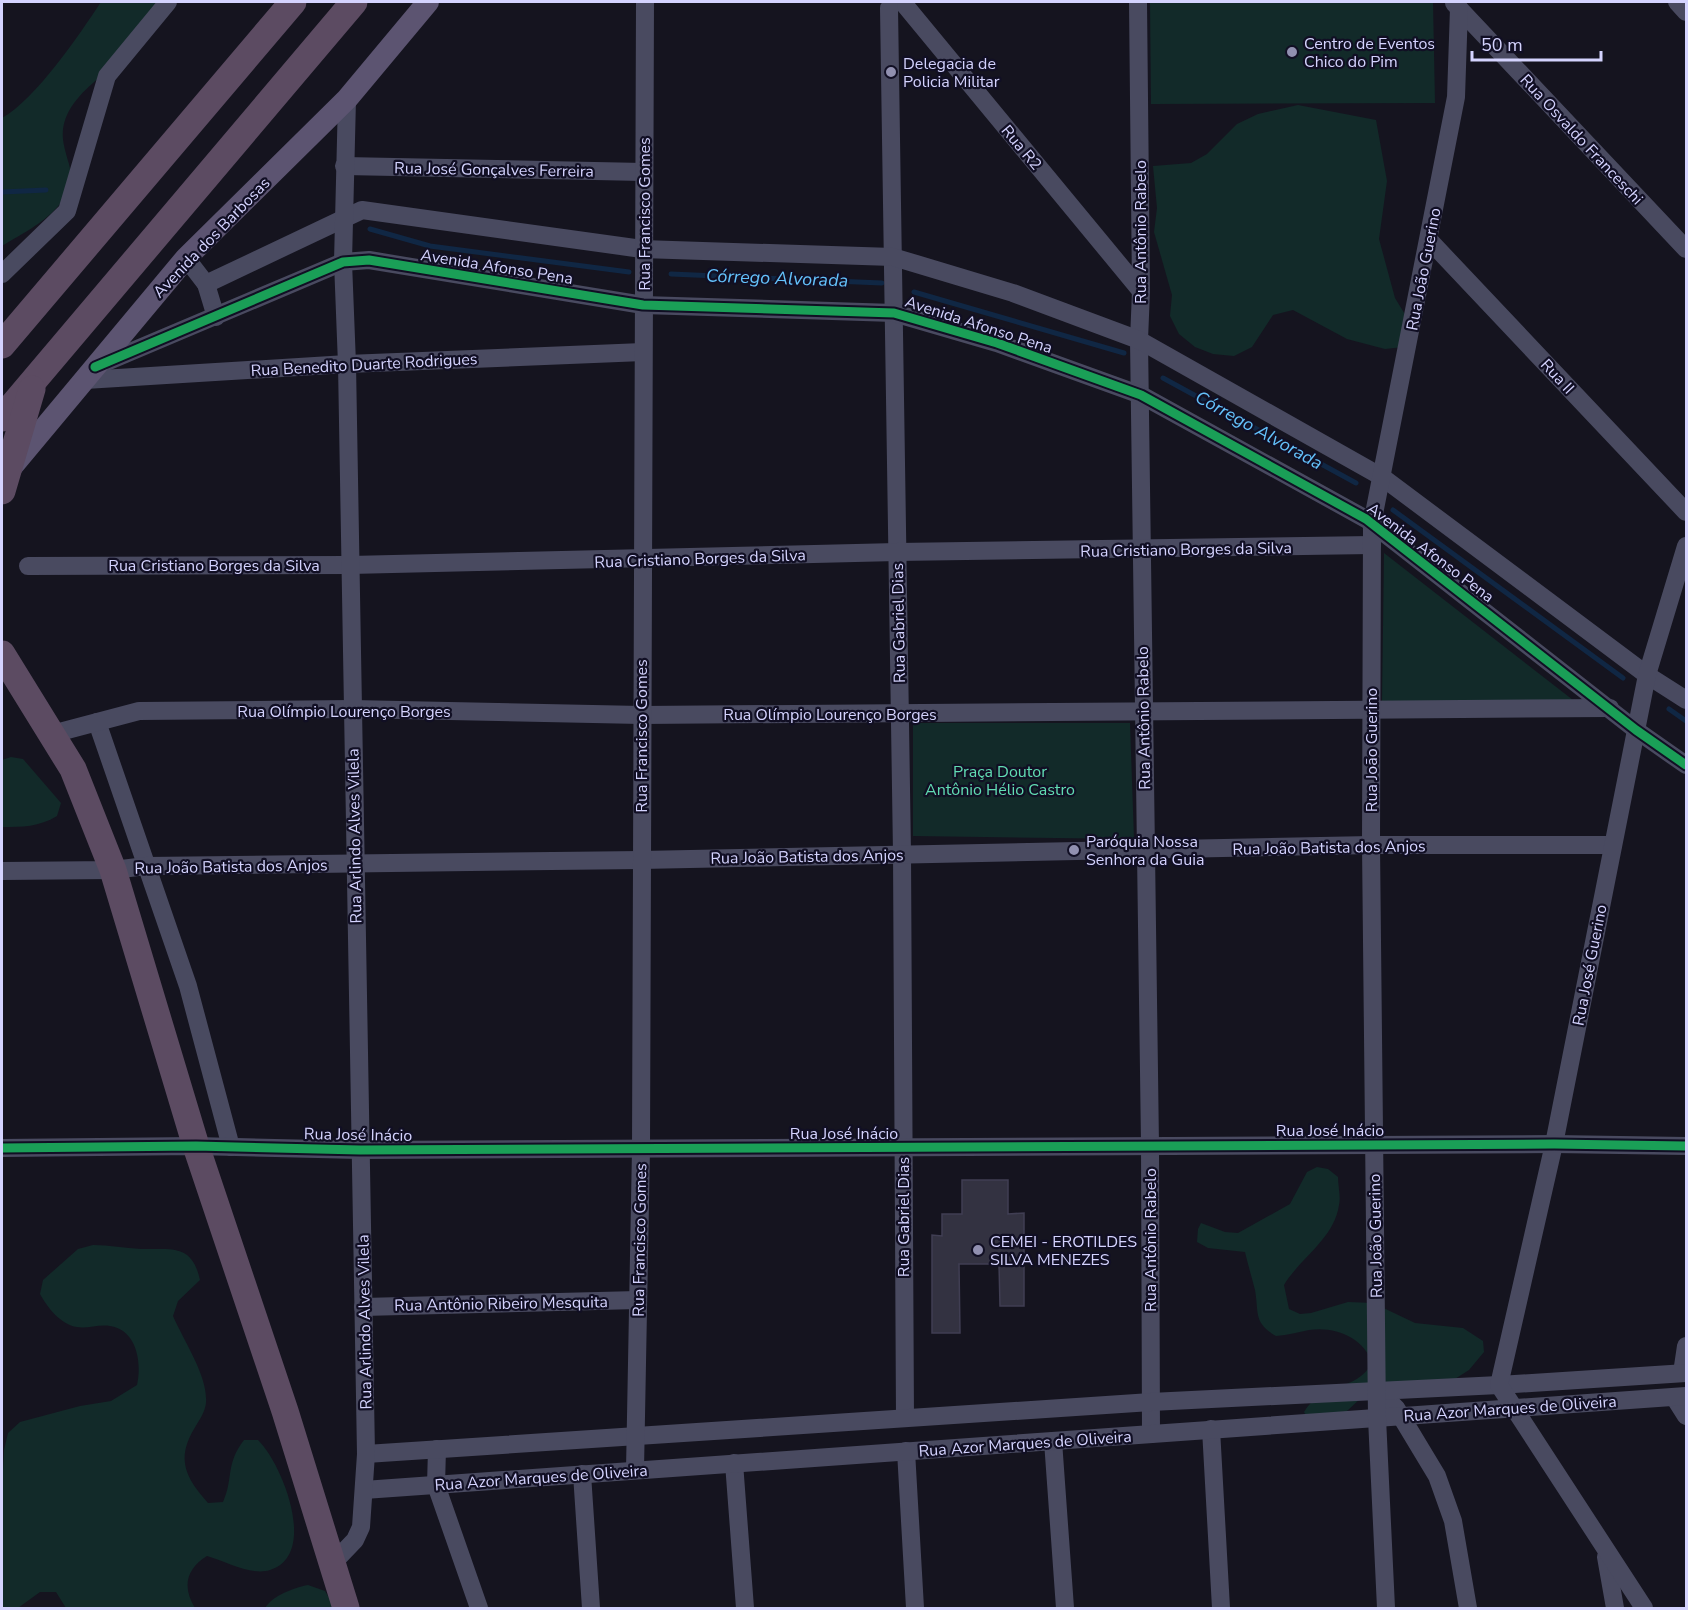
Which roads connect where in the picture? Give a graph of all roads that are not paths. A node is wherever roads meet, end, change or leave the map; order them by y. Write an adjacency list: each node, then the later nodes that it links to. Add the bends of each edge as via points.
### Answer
1 (168, 2): 21 (street, via 106,76 67,211)
2 (293, 2): 28 (highway)
3 (354, 2): 32 (highway)
4 (428, 2): 11 (main road, Avenida dos Barbosas)
5 (645, 2): 13 (street, Rua Francisco Gomes)
6 (1138, 2): 23 (street, Rua Antônio Rabelo)
7 (1677, 2): 10 (street)
8 (895, 4): 18 (street, Rua Gabriel Dias); 23 (street, Rua R2)
9 (1456, 5): 15 (street, Rua João Guerino, via 1456,97); 17 (street, Rua Osvaldo Franceschi)
10 (1686, 12)
11 (347, 99): 12 (street, Rua Arlindo Alves Vilela); 19 (main road, Avenida dos Barbosas)
12 (344, 166): 13 (street, Rua José Gonçalves Ferreira); 14 (street, Rua Arlindo Alves Vilela)
13 (644, 172): 16 (street, Rua Francisco Gomes)
14 (345, 219): 16 (street, Avenida Afonso Pena, via 362,210); 20 (street, Rua Arlindo Alves Vilela); 22 (street, Avenida Afonso Pena)
15 (1429, 240): 35 (street, Rua João Guerino); 37 (street, Rua II)
16 (642, 249): 18 (street, Avenida Afonso Pena); 24 (street, Rua Francisco Gomes)
17 (1686, 249)
18 (894, 257): 25 (street, Rua Gabriel Dias); 27 (street, Avenida Afonso Pena, via 1013,293)
19 (186, 258): 22 (street); 31 (main road, Avenida dos Barbosas)
20 (343, 262): 24 (street, Avenida Afonso Pena, via 369,260); 26 (street, Avenida Afonso Pena); 30 (street, Rua Arlindo Alves Vilela)
21 (2, 274)
22 (206, 284): 26 (street)
23 (1141, 291): 27 (street, Rua Antônio Rabelo)
24 (643, 305): 25 (street, Avenida Afonso Pena); 29 (street, Rua Francisco Gomes)
25 (894, 313): 33 (street, Avenida Afonso Pena, via 997,343); 42 (street, Rua Gabriel Dias)
26 (216, 317): 31 (street, Avenida Afonso Pena)
27 (1139, 340): 33 (street, Rua Antônio Rabelo); 35 (street, Avenida Afonso Pena)
28 (2, 345)
29 (643, 352): 30 (street, Rua Benedito Duarte Rodrigues); 43 (street, Rua Francisco Gomes)
30 (347, 364): 31 (street, Rua Benedito Duarte Rodrigues); 44 (street, Rua Arlindo Alves Vilela)
31 (90, 373): 36 (main road, Avenida dos Barbosas)
32 (34, 379): 34 (highway); 36 (highway)
33 (1141, 395): 38 (street, Avenida Afonso Pena); 41 (street, Rua Antônio Rabelo)
34 (2, 418)
35 (1383, 477): 38 (street, Rua João Guerino); 47 (street, Avenida Afonso Pena)
36 (4, 480)
37 (1686, 512)
38 (1372, 524): 39 (street, Rua João Guerino); 49 (street, Avenida Afonso Pena)
39 (1372, 545): 41 (street, Rua Cristiano Borges da Silva); 51 (street, Rua João Guerino)
40 (1686, 546): 47 (street, Rua José Guerino)
41 (1142, 550): 42 (street, Rua Cristiano Borges da Silva); 53 (street, Rua Antônio Rabelo)
42 (897, 552): 43 (street, Rua Cristiano Borges da Silva); 52 (street, Rua Gabriel Dias)
43 (642, 560): 44 (street, Rua Cristiano Borges da Silva); 54 (street, Rua Francisco Gomes)
44 (350, 565): 45 (street, Rua Cristiano Borges da Silva); 50 (street, Rua Arlindo Alves Vilela)
45 (28, 566)
46 (3, 659): 57 (highway)
47 (1647, 675): 48 (street, Avenida Afonso Pena); 56 (street, Rua José Guerino)
48 (1686, 700)
49 (1610, 708): 51 (street, Rua Olímpio Lourenço Borges); 56 (street, Avenida Afonso Pena)
50 (352, 709): 54 (street, Rua Olímpio Lourenço Borges); 55 (street, Rua Olímpio Lourenço Borges, via 139,711); 64 (street, Rua Arlindo Alves Vilela)
51 (1371, 712): 53 (street, Rua Olímpio Lourenço Borges); 59 (street, Rua João Guerino)
52 (899, 714): 53 (street, Rua Olímpio Lourenço Borges); 54 (street, Rua Olímpio Lourenço Borges); 62 (street, Rua Gabriel Dias)
53 (1142, 714): 61 (street, Rua Antônio Rabelo)
54 (641, 715): 63 (street, Rua Francisco Gomes)
55 (97, 722): 57 (street, Rua Olímpio Lourenço Borges); 65 (street)
56 (1636, 730): 58 (street, Avenida Afonso Pena); 60 (street, Rua José Guerino)
57 (52, 734): 66 (highway, via 73,769)
58 (1686, 765)
59 (1371, 845): 60 (street, Rua João Batista dos Anjos); 61 (street, Rua João Batista dos Anjos); 70 (street, Rua João Guerino)
60 (1612, 845): 69 (street, Rua José Guerino)
61 (1146, 851): 62 (street, Rua João Batista dos Anjos); 68 (street, Rua Antônio Rabelo)
62 (902, 854): 63 (street, Rua João Batista dos Anjos); 75 (street, Rua Gabriel Dias)
63 (641, 860): 64 (street, Rua João Batista dos Anjos); 76 (street, Rua Francisco Gomes)
64 (355, 863): 65 (street, Rua João Batista dos Anjos); 77 (street, Rua Arlindo Alves Vilela)
65 (146, 866): 66 (street, Rua João Batista dos Anjos); 73 (street, via 188,986)
66 (113, 870): 67 (street, Rua João Batista dos Anjos); 71 (highway)
67 (2, 871)
68 (1150, 1144): 70 (street, Rua José Inácio); 75 (street, Rua José Inácio); 85 (street, Rua Antônio Rabelo)
69 (1554, 1144): 70 (street, Rua José Inácio); 72 (street, Rua José Inácio); 82 (street, Rua José Guerino)
70 (1374, 1145): 83 (street, Rua João Guerino)
71 (196, 1146): 73 (street, Rua José Inácio); 74 (street, Rua José Inácio); 108 (highway)
72 (1686, 1146)
73 (231, 1147): 77 (street, Rua José Inácio)
74 (2, 1148)
75 (903, 1148): 76 (street, Rua José Inácio); 90 (street, Rua Gabriel Dias)
76 (641, 1149): 77 (street, Rua José Inácio); 78 (street, Rua Francisco Gomes)
77 (360, 1150): 79 (street, Rua Arlindo Alves Vilela)
78 (638, 1300): 79 (street, Rua Antônio Ribeiro Mesquita); 95 (street, Rua Francisco Gomes)
79 (363, 1306): 100 (street, Rua Arlindo Alves Vilela)
80 (1686, 1346): 81 (street)
81 (1684, 1373): 82 (street, Rua Azor Marques de Oliveira)
82 (1499, 1385): 83 (street, Rua Azor Marques de Oliveira); 86 (street)
83 (1377, 1389): 85 (street, Rua Azor Marques de Oliveira); 88 (street); 91 (street, Rua João Guerino)
84 (1680, 1396): 86 (street, Rua Azor Marques de Oliveira); 89 (street)
85 (1151, 1402): 87 (street, Rua Azor Marques de Oliveira); 94 (street, Rua Antônio Rabelo)
86 (1512, 1408): 88 (street, Rua Azor Marques de Oliveira); 107 (street)
87 (964, 1415): 90 (street, Rua Azor Marques de Oliveira); 97 (street)
88 (1402, 1416): 91 (street, Rua Azor Marques de Oliveira); 117 (street, via 1437,1476 1453,1521)
89 (1686, 1416)
90 (905, 1418): 92 (street, Rua Azor Marques de Oliveira)
91 (1377, 1418): 93 (street, Rua Azor Marques de Oliveira); 116 (street, Rua João Guerino)
92 (795, 1426): 95 (street, Rua Azor Marques de Oliveira); 101 (street)
93 (1211, 1429): 94 (street, Rua Azor Marques de Oliveira); 115 (street)
94 (1150, 1434): 96 (street, Rua Azor Marques de Oliveira)
95 (634, 1436): 98 (street, Rua Azor Marques de Oliveira); 103 (street, Rua Francisco Gomes)
96 (1053, 1441): 97 (street, Rua Azor Marques de Oliveira); 114 (street)
97 (964, 1447): 99 (street, Rua Azor Marques de Oliveira)
98 (437, 1449): 100 (street, Rua Azor Marques de Oliveira); 105 (street)
99 (906, 1451): 101 (street, Rua Azor Marques de Oliveira); 113 (street)
100 (366, 1454): 106 (street, Rua Arlindo Alves Vilela)
101 (798, 1459): 102 (street, Rua Azor Marques de Oliveira)
102 (734, 1463): 103 (street, Rua Azor Marques de Oliveira); 112 (street)
103 (634, 1470): 104 (street, Rua Azor Marques de Oliveira)
104 (582, 1474): 105 (street, Rua Azor Marques de Oliveira); 111 (street)
105 (436, 1485): 106 (street, Rua Azor Marques de Oliveira); 110 (street)
106 (364, 1490): 108 (street, Rua Arlindo Alves Vilela, via 361,1527 355,1540)
107 (1605, 1550): 118 (street); 119 (street)
108 (333, 1563): 109 (highway)
109 (346, 1608)
110 (478, 1608)
111 (591, 1608)
112 (745, 1608)
113 (915, 1608)
114 (1065, 1608)
115 (1221, 1608)
116 (1386, 1608)
117 (1468, 1608)
118 (1615, 1608)
119 (1644, 1608)

